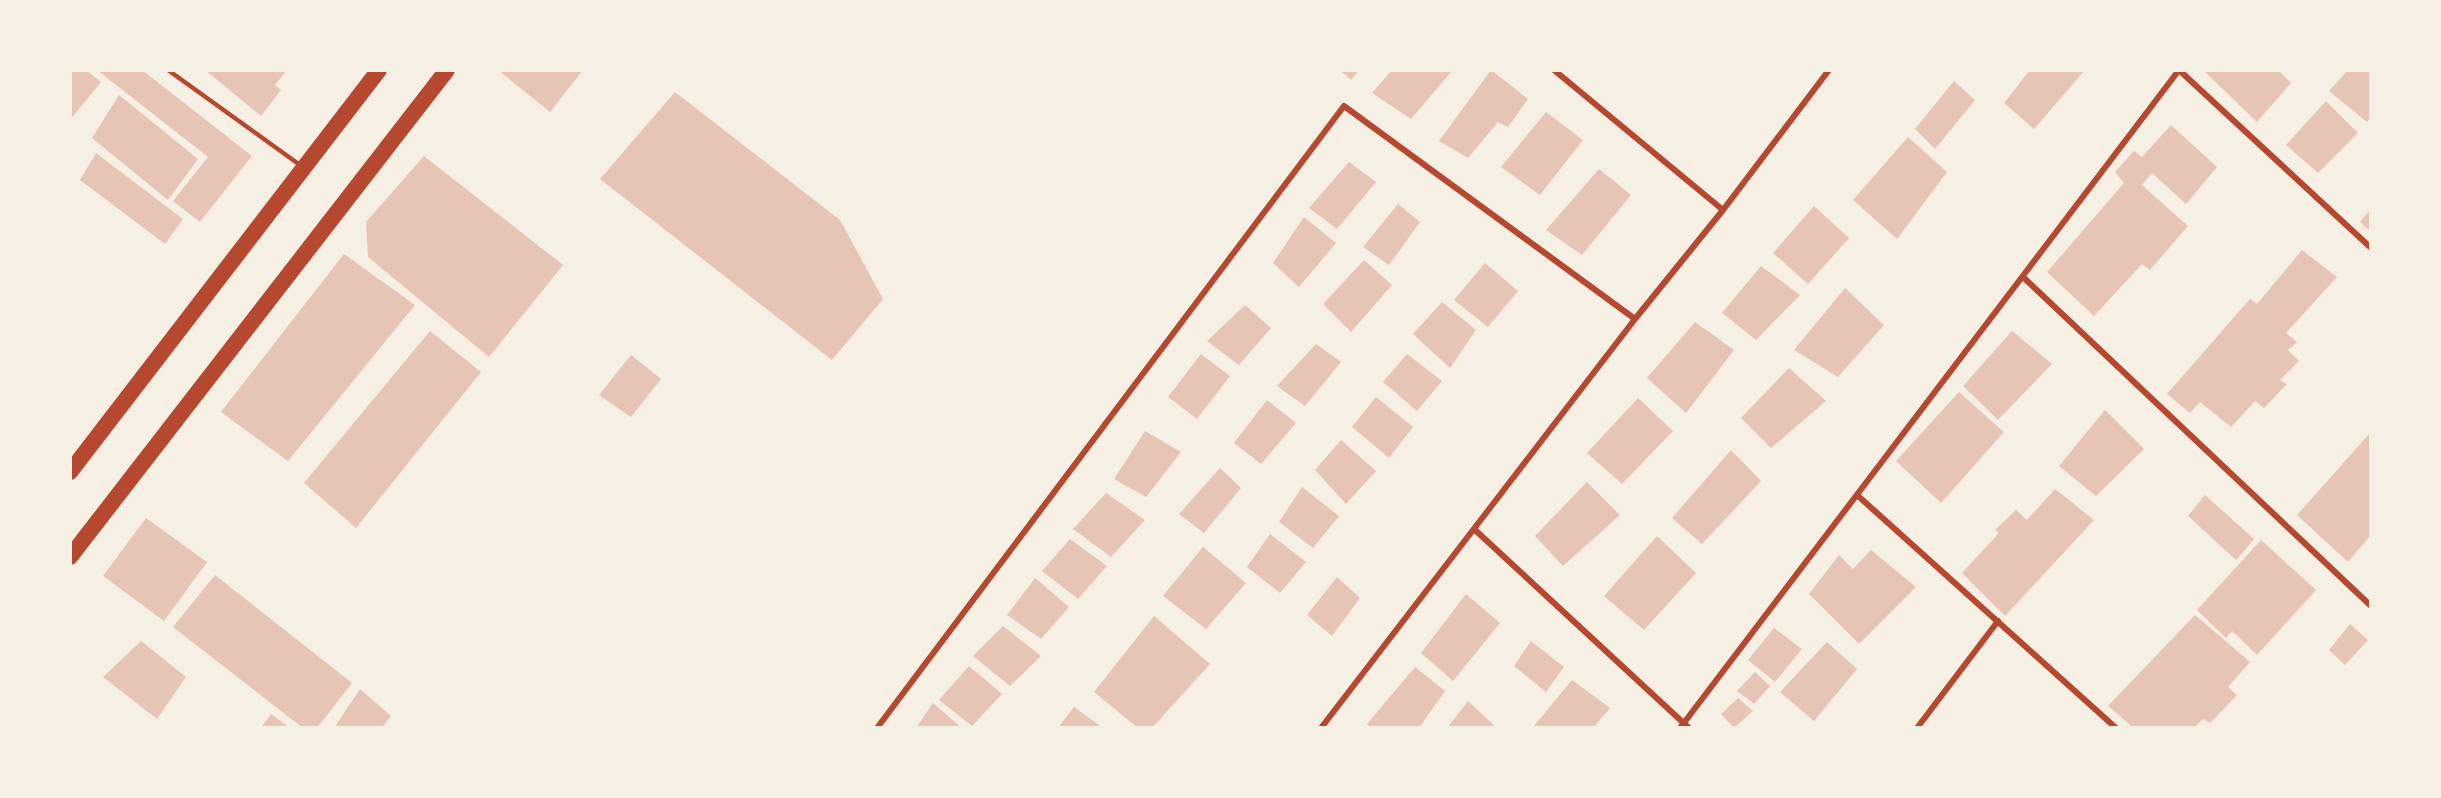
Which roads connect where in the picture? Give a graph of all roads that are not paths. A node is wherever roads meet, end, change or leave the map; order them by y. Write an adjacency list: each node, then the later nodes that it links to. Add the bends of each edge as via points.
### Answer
1 (168, 70): 6 (lane)
2 (379, 70): 6 (highway)
3 (447, 70): 14 (highway)
4 (1554, 70): 7 (street)
5 (1829, 70): 7 (street)
6 (303, 167): 11 (highway)
7 (1724, 210): 10 (street)
8 (2370, 248): 9 (street, via 2179,70)
9 (2023, 277): 12 (street); 15 (street)
10 (1635, 320): 13 (street); 18 (street, via 1344,106)
11 (70, 472)
12 (1857, 495): 16 (street); 17 (street)
13 (1474, 530): 17 (street); 19 (street)
14 (70, 557)
15 (2370, 605)
16 (1998, 621): 20 (street); 21 (street)
17 (1684, 726)
18 (877, 728)
19 (1321, 728)
20 (1917, 728)
21 (2116, 728)

